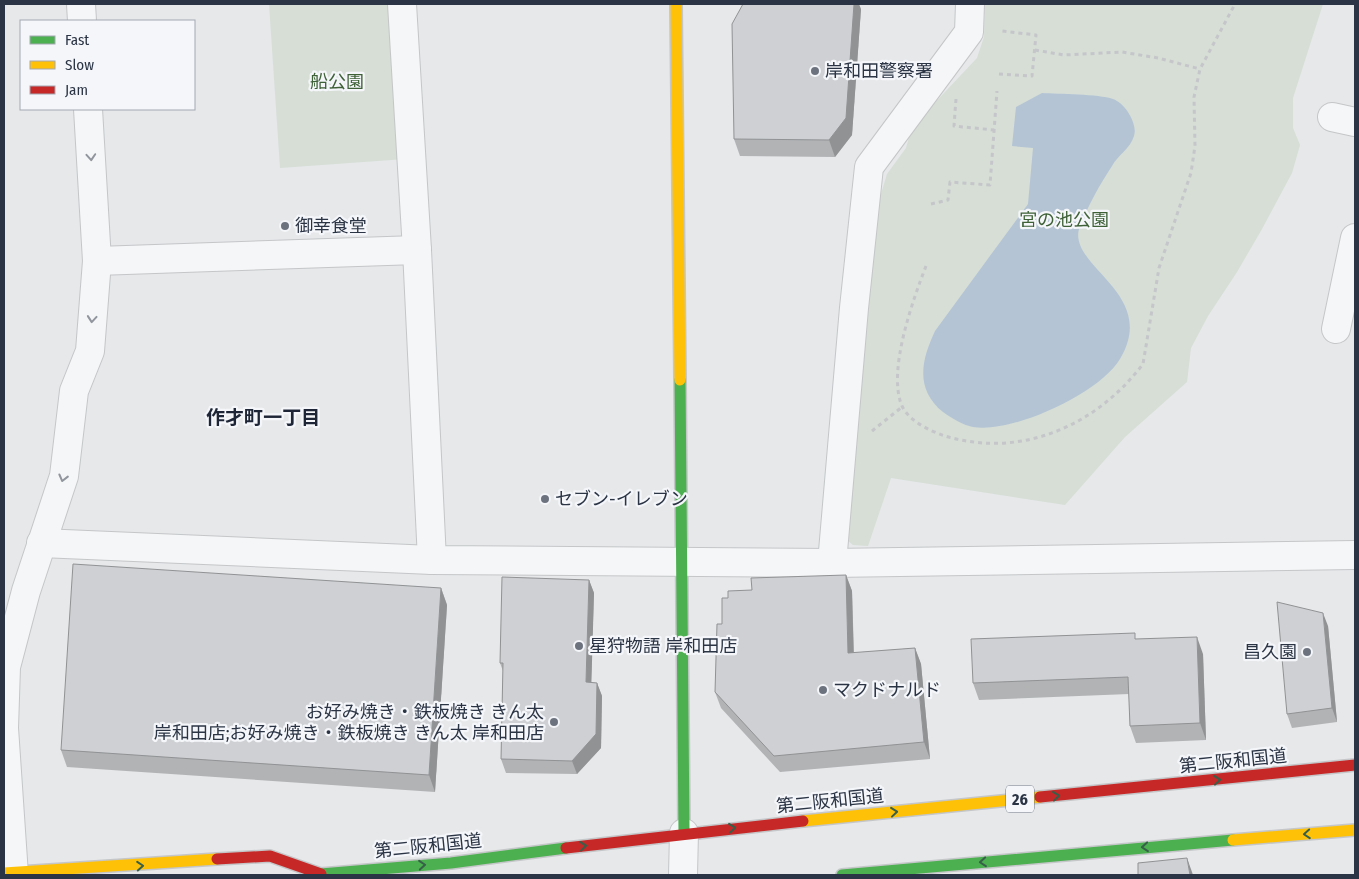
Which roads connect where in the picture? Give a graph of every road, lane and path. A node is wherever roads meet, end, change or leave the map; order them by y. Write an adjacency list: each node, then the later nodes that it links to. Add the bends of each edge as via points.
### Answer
1 (81, 4): 6 (street)
2 (402, 4): 17 (street)
3 (676, 4): 24 (main road)
4 (970, 4): 25 (street, via 969,32 869,168)
5 (1235, 4): 9 (path)
6 (82, 20)
7 (1002, 31): 8 (path, via 1036,34)
8 (1035, 50): 9 (path, via 1064,55 1122,52); 10 (path, via 1032,76)
9 (1200, 69): 19 (path, via 1194,97 1195,146 1191,172 1159,268 1143,364 1084,419 1040,437 983,444 929,431 914,419 902,406 898,378 900,352 907,320)
10 (999, 74)
11 (997, 91): 14 (path)
12 (956, 98): 14 (path, via 954,126)
13 (88, 110): 18 (street, one-way to 18)
14 (994, 130): 15 (path, via 990,185 950,182 948,200)
15 (931, 204)
16 (1355, 238): 20 (street)
17 (417, 250): 18 (street); 23 (street)
18 (97, 261): 21 (street, one-way to 21, via 90,351 74,391 64,476)
19 (926, 266)
20 (1336, 329)
21 (41, 543): 23 (street); 26 (street, via 10,648)
22 (1355, 556): 25 (street)
23 (432, 560): 24 (street)
24 (681, 560): 25 (street); 29 (main road)
25 (832, 564)
26 (4, 681): 30 (street)
27 (1355, 766): 29 (main road, 第二阪和国道 / 26, one-way to 27)
28 (1355, 830): 33 (main road, one-way to 33)
29 (684, 833): 31 (main road, 第二阪和国道 / 26, one-way to 29, via 451,863); 32 (street)
30 (11, 874): 31 (main road, 26, one-way to 31, via 270,856)
31 (315, 875)
32 (682, 875)
33 (842, 875)

